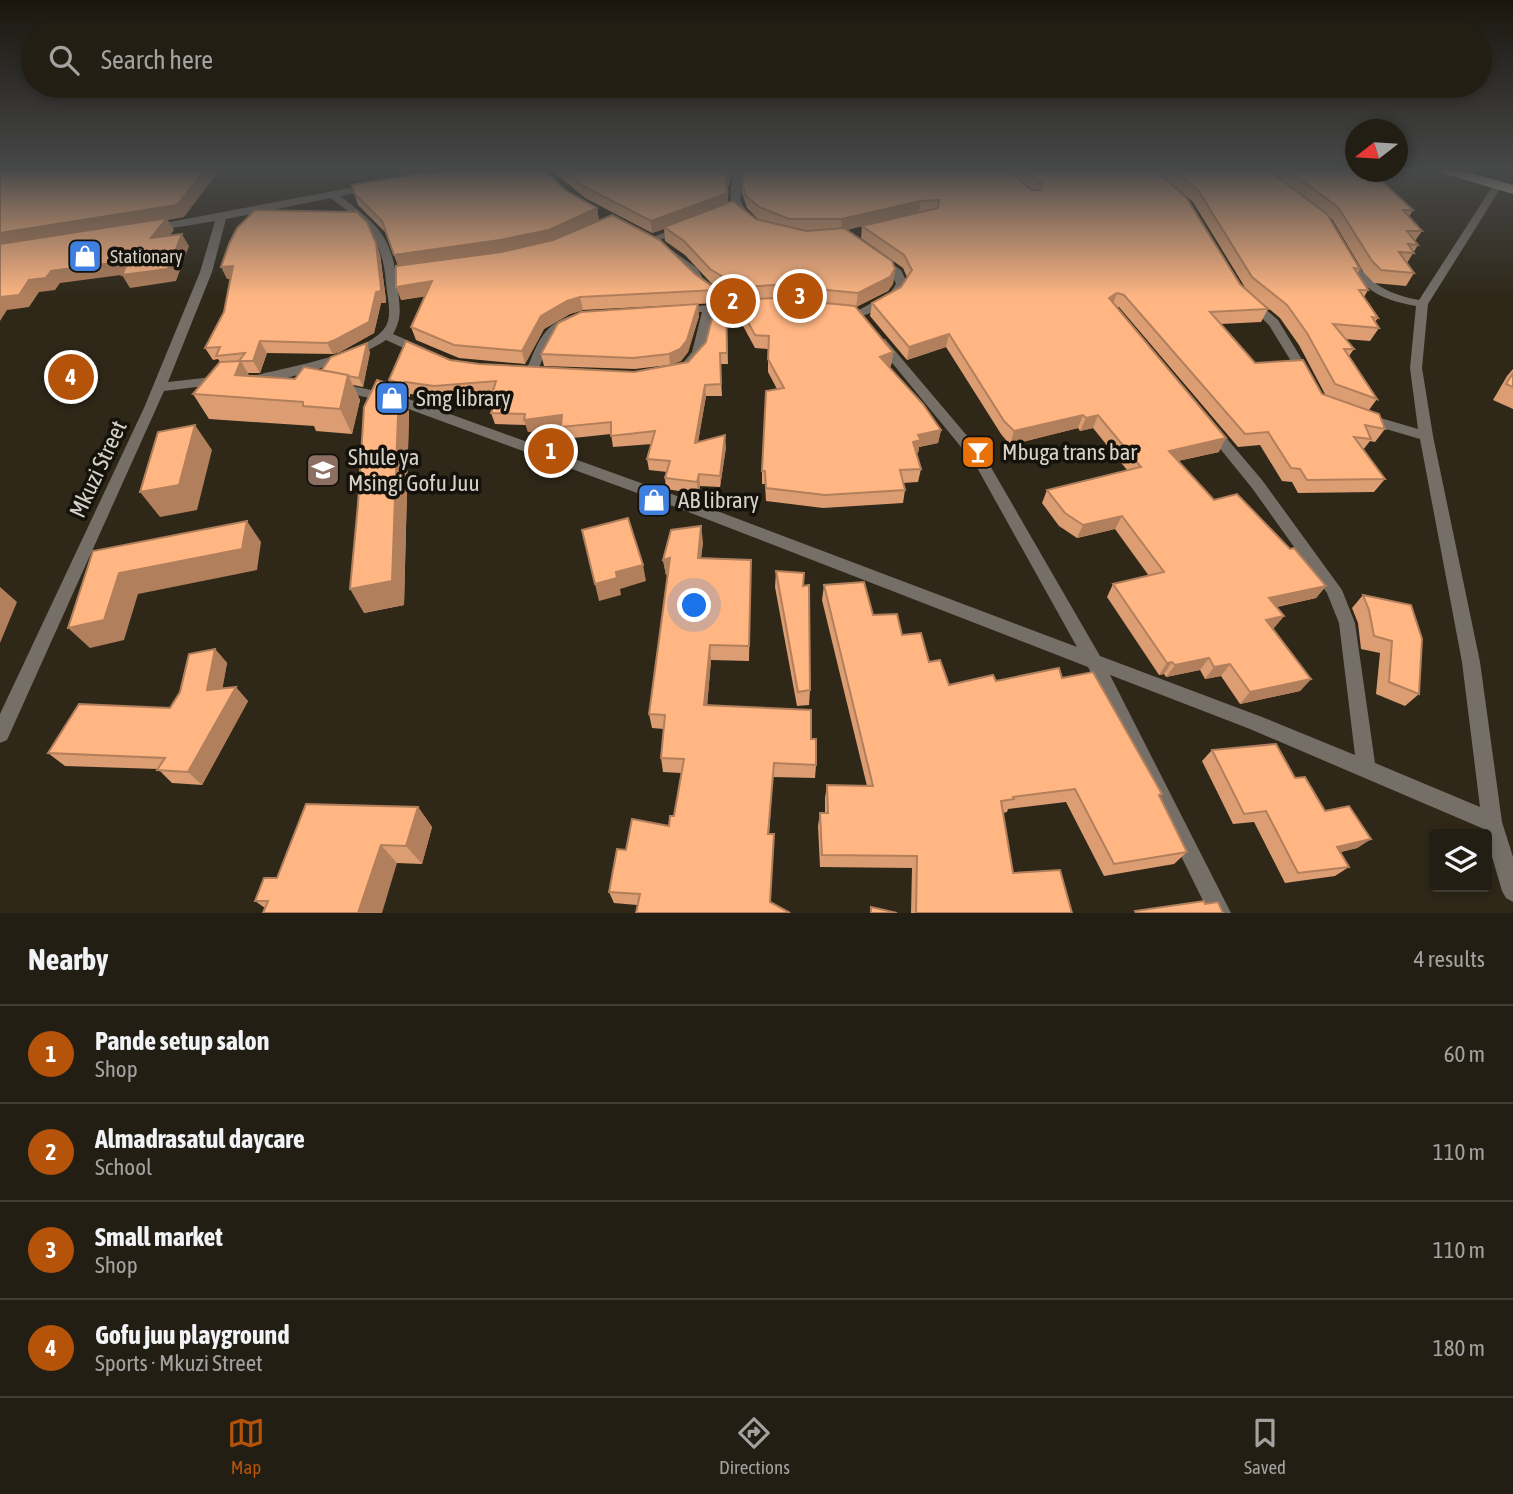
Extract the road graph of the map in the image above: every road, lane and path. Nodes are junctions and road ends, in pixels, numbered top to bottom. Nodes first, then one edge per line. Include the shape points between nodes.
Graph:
1 (243, 213) edge
2 (355, 213) edge
3 (742, 213) edge
4 (1487, 213) edge
5 (221, 217) junction
6 (700, 222) edge
7 (756, 224) edge
8 (138, 230) edge
9 (639, 235) edge
10 (651, 240) junction
11 (867, 249) edge
12 (1348, 259) edge
13 (1240, 293) edge
14 (1422, 304) junction
15 (762, 306) edge
16 (737, 307) junction
17 (709, 308) junction
18 (662, 311) edge
19 (583, 317) edge
20 (386, 335) junction
21 (431, 355) edge
22 (532, 371) edge
23 (674, 371) edge
24 (246, 379) junction
25 (159, 387) junction
26 (1315, 391) edge
27 (1198, 413) edge
28 (1356, 416) edge
29 (1426, 436) junction
30 (1094, 661) junction
31 (0, 734) edge
32 (1366, 769) junction
33 (1492, 822) junction
34 (1513, 891) edge
35 (1220, 913) edge

1 - 5 street
2 - 20 street via 379,231 397,274 394,323
3 - 7 street
4 - 14 street
5 - 8 street
5 - 25 street, Mkuzi Street via 206,271
6 - 10 street
9 - 10 street
10 - 16 street
11 - 30 street via 897,272 902,284 863,322 980,461
12 - 14 street via 1368,287 1394,299
13 - 26 street via 1274,323
14 - 29 street via 1416,368
15 - 16 street
16 - 17 street
17 - 18 street
17 - 23 street via 698,353 684,368
19 - 22 street via 551,329
20 - 21 street
20 - 24 street via 343,358
24 - 25 street
24 - 30 street via 282,379 395,399
25 - 31 street, Mkuzi Street
27 - 32 street via 1257,484 1334,590 1347,623
28 - 29 street
29 - 33 street via 1471,662
30 - 32 street
30 - 35 street
32 - 33 street
33 - 34 street

